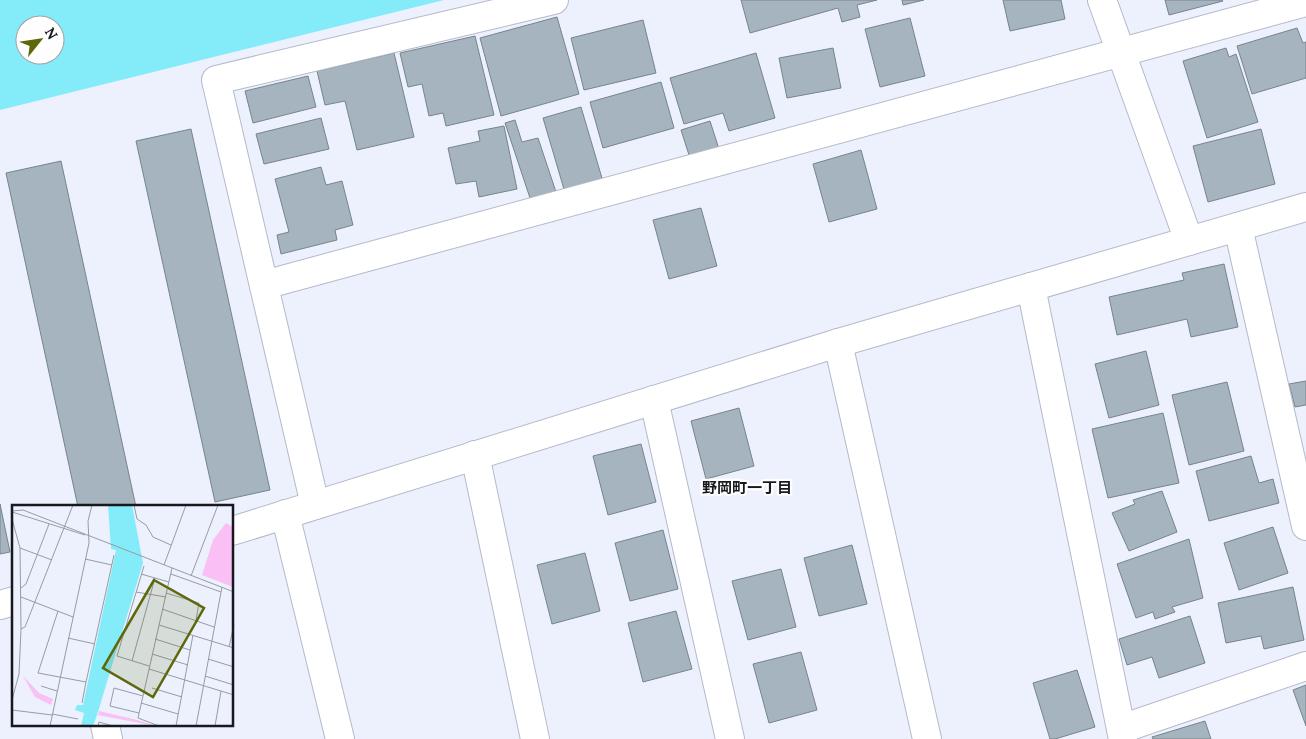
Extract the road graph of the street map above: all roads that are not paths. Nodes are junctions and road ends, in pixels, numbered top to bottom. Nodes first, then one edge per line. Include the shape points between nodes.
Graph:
1 (554, 0) edge
2 (1102, 0) edge
3 (1306, 2) edge
4 (1122, 52) junction
5 (1306, 207) edge
6 (1238, 227) junction
7 (1189, 241) junction
8 (264, 284) junction
9 (1031, 287) junction
10 (838, 343) junction
11 (654, 400) junction
12 (475, 455) junction
13 (315, 505) junction
14 (285, 514) junction
15 (1306, 526) edge
16 (234, 530) edge
17 (1306, 666) edge
18 (105, 726) edge
19 (1122, 734) edge
20 (108, 739) edge
21 (340, 739) edge
22 (535, 739) edge
23 (730, 739) edge
24 (927, 739) edge

1 - 8 street via 216,80
2 - 4 street
3 - 4 street
4 - 7 street
4 - 8 street
5 - 6 street
6 - 7 street
6 - 15 street
7 - 9 street
8 - 13 street
9 - 10 street
9 - 19 street
10 - 11 street
10 - 24 street
11 - 12 street
11 - 23 street
12 - 13 street
12 - 22 street
13 - 14 street
14 - 16 street
14 - 21 street
17 - 19 street
18 - 20 street

